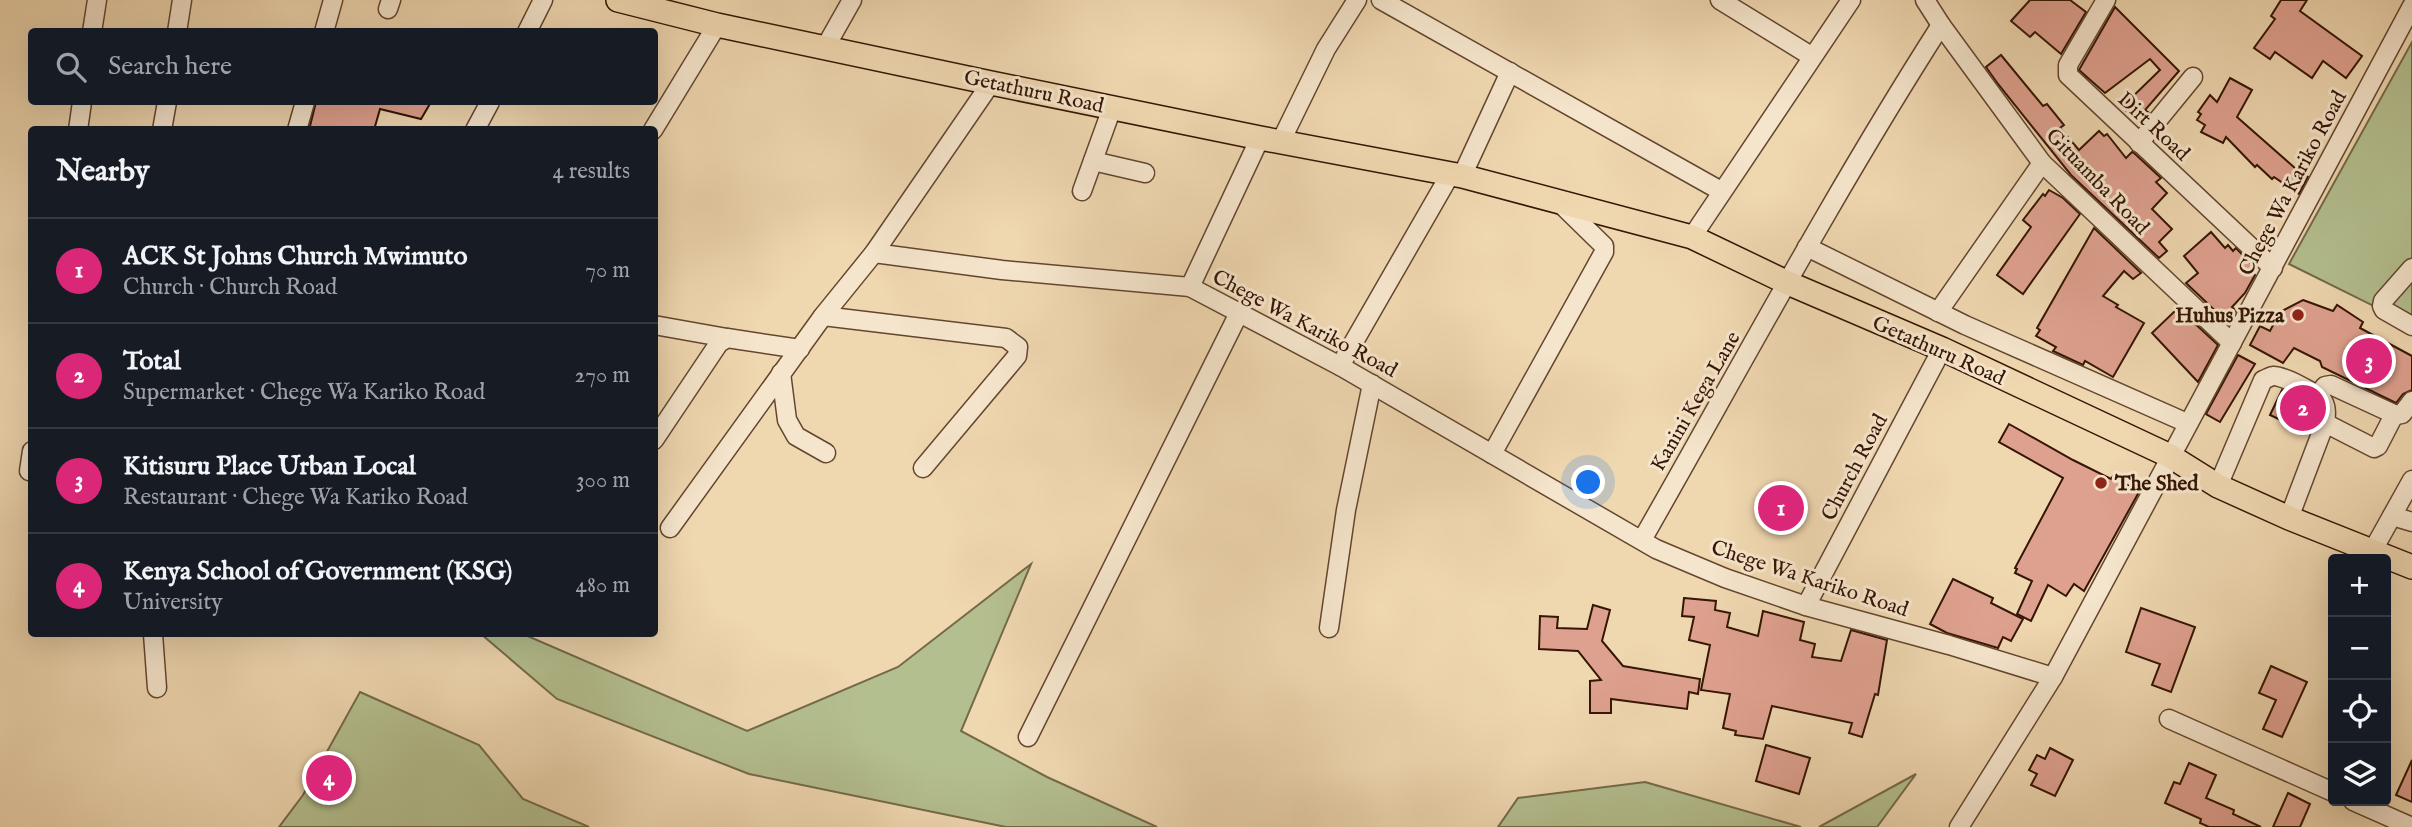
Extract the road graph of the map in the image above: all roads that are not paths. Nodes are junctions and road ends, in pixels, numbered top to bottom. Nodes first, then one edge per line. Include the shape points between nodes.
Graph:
1 (97, 0) edge
2 (182, 0) edge
3 (333, 0) edge
4 (543, 0) edge
5 (618, 0) edge
6 (852, 0) edge
7 (1357, 0) edge
8 (1381, 0) edge
9 (1720, 0) edge
10 (1851, 0) edge
11 (1925, 0) edge
12 (2106, 0) edge
13 (2412, 6) edge
14 (717, 25) junction
15 (1941, 25) junction
16 (93, 28) edge
17 (178, 28) edge
18 (325, 28) edge
19 (529, 28) edge
20 (826, 46) junction
21 (1811, 56) junction
22 (1510, 72) junction
23 (2193, 77) dead end
24 (990, 83) junction
25 (82, 105) edge
26 (167, 105) edge
27 (304, 105) edge
28 (488, 105) edge
29 (1112, 108) junction
30 (79, 126) edge
31 (164, 126) edge
32 (298, 126) edge
33 (477, 126) edge
34 (655, 126) edge
35 (1270, 140) junction
36 (2139, 143) junction
37 (1093, 161) junction
38 (2042, 163) junction
39 (1145, 173) dead end
40 (1457, 175) junction
41 (1082, 191) dead end
42 (1721, 191) junction
43 (1559, 202) junction
44 (1692, 237) junction
45 (1807, 247) junction
46 (874, 253) junction
47 (2273, 268) junction
48 (2412, 268) edge
49 (1788, 283) junction
50 (1190, 287) junction
51 (1938, 312) junction
52 (1239, 313) junction
53 (823, 316) junction
54 (658, 326) edge
55 (2412, 326) edge
56 (727, 338) junction
57 (2232, 344) junction
58 (800, 349) junction
59 (1942, 349) junction
60 (1340, 366) junction
61 (781, 373) junction
62 (1372, 384) junction
63 (2318, 395) junction
64 (2412, 401) edge
65 (2394, 415) junction
66 (2187, 423) junction
67 (2325, 423) junction
68 (658, 434) edge
69 (826, 453) dead end
70 (1492, 454) junction
71 (2170, 456) junction
72 (923, 468) dead end
73 (2412, 480) edge
74 (2218, 486) junction
75 (2392, 516) junction
76 (2289, 518) junction
77 (2412, 522) edge
78 (670, 528) dead end
79 (1642, 540) junction
80 (2373, 550) junction
81 (2412, 567) edge
82 (1806, 606) junction
83 (1329, 628) dead end
84 (153, 637) edge
85 (2053, 677) junction
86 (157, 688) dead end
87 (2169, 719) dead end
88 (1028, 737) dead end
89 (2328, 790) edge
90 (2359, 806) edge
91 (2377, 820) edge
92 (1959, 827) edge
93 (2412, 827) edge

1 - 16 street
2 - 17 street
3 - 18 street
4 - 19 street
5 - 14 main road, Getathuru Road
6 - 20 street
7 - 35 street
8 - 22 street
9 - 21 street
10 - 21 street
11 - 15 street, Gituamba Road
12 - 36 street, Dirt Road via 2068,65 2068,75
13 - 47 street, Chege Wa Kariko Road
14 - 20 main road, Getathuru Road
14 - 34 street
15 - 38 street, Gituamba Road
15 - 45 street, Kanini Kega Lane
20 - 24 main road, Getathuru Road
21 - 42 street
22 - 40 street
22 - 42 street
23 - 36 street
24 - 29 main road, Getathuru Road
24 - 46 street
25 - 30 street
26 - 31 street
27 - 32 street
28 - 33 street
29 - 35 main road, Getathuru Road
29 - 37 street
35 - 40 main road, Getathuru Road
35 - 50 street
36 - 47 street, Dirt Road
37 - 39 street
37 - 41 street
38 - 51 street
38 - 57 street, Gituamba Road
40 - 43 main road, Getathuru Road
40 - 60 street
42 - 44 street
43 - 44 main road, Getathuru Road
43 - 70 street via 1604,246 1604,252
44 - 49 main road, Getathuru Road
45 - 49 street, Kanini Kega Lane
45 - 51 street
46 - 50 street, Chege Wa Kariko Road
46 - 53 street
47 - 57 street, Chege Wa Kariko Road
48 - 55 street via 2382,306
49 - 59 main road, Getathuru Road
49 - 79 street, Kanini Kega Lane
50 - 52 street, Chege Wa Kariko Road
51 - 66 street
52 - 60 street, Chege Wa Kariko Road
52 - 88 street
53 - 58 street
53 - 72 street via 1006,338 1018,347 1017,356
54 - 56 street
56 - 58 street
56 - 68 street via 719,343
57 - 66 street, Chege Wa Kariko Road
58 - 61 street
59 - 71 main road, Getathuru Road
59 - 82 street, Church Road
60 - 62 street, Chege Wa Kariko Road
61 - 69 street via 787,420 796,436
61 - 78 street
62 - 70 street, Chege Wa Kariko Road
62 - 83 street via 1346,510
63 - 65 street via 2331,385
63 - 67 street via 2325,405
63 - 74 street via 2280,377 2263,380
64 - 65 street via 2402,414
65 - 67 street via 2374,448
66 - 71 street, Chege Wa Kariko Road
67 - 76 street
70 - 79 street, Chege Wa Kariko Road
71 - 74 main road, Getathuru Road
71 - 85 street, Chege Wa Kariko Road
73 - 75 street
74 - 76 main road, Getathuru Road
75 - 77 street
75 - 80 street
76 - 80 main road, Getathuru Road
79 - 82 street, Chege Wa Kariko Road via 1725,578
80 - 81 main road, Getathuru Road
82 - 85 street, Chege Wa Kariko Road
84 - 86 street
85 - 92 street, Chege Wa Kariko Road
87 - 89 street
90 - 91 street
91 - 93 street

